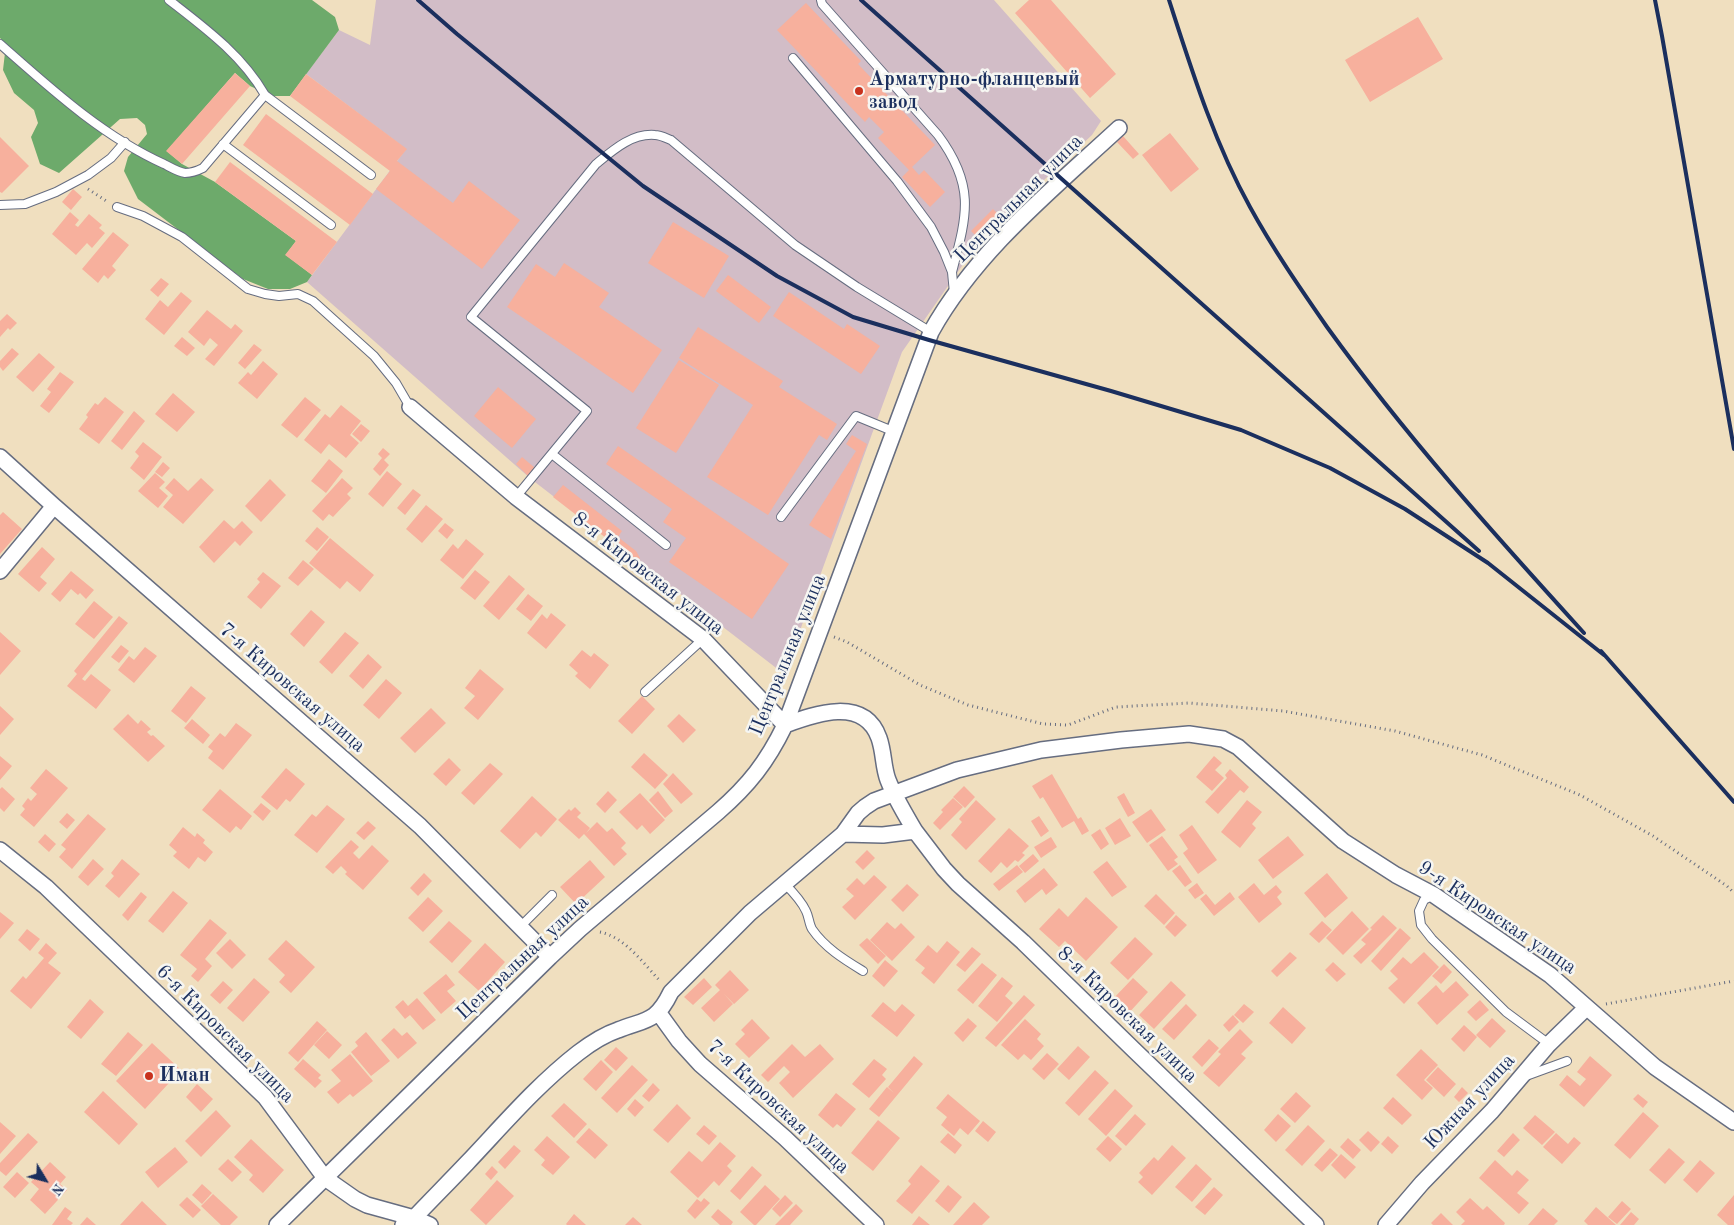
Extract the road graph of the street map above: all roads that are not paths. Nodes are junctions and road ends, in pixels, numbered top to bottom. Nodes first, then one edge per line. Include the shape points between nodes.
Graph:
1 (170, 0) edge
2 (821, 0) edge
3 (0, 44) edge
4 (793, 58) dead end
5 (265, 95) junction
6 (1119, 128) dead end
7 (125, 142) junction
8 (223, 144) junction
9 (371, 175) dead end
10 (0, 205) edge
11 (117, 207) road end
12 (331, 225) dead end
13 (952, 272) junction
14 (954, 295) junction
15 (932, 332) junction
16 (410, 407) joint
17 (895, 432) junction
18 (552, 454) junction
19 (0, 457) edge
20 (516, 497) junction
21 (54, 506) junction
22 (781, 517) dead end
23 (666, 545) dead end
24 (0, 571) edge
25 (703, 639) junction
26 (646, 692) dead end
27 (785, 725) junction
28 (894, 794) junction
29 (915, 831) junction
30 (843, 834) junction
31 (0, 850) edge
32 (784, 883) junction
33 (552, 895) dead end
34 (1434, 895) junction
35 (520, 928) junction
36 (550, 957) junction
37 (864, 971) dead end
38 (1586, 1008) junction
39 (658, 1012) junction
40 (1549, 1044) junction
41 (1567, 1062) dead end
42 (1520, 1078) junction
43 (1734, 1122) edge
44 (325, 1178) junction
45 (408, 1221) edge
46 (277, 1225) edge
47 (430, 1225) edge
48 (876, 1225) edge
49 (1316, 1225) edge
50 (1386, 1225) edge

1 - 5 lane via 213,34 254,77
2 - 13 lane via 938,135 958,168 966,209
3 - 7 lane via 98,125
4 - 13 lane via 897,181 931,227
5 - 8 lane
5 - 9 lane
6 - 14 street, Центральная улица via 1022,219
7 - 8 lane via 146,156 184,173 203,168
7 - 10 lane via 111,158 78,181 25,204
8 - 12 lane
11 - 16 lane via 182,237 248,289 279,296 298,294 313,301 374,356
13 - 14 lane
14 - 15 street, Центральная улица
15 - 17 street, Центральная улица
15 - 18 lane via 795,245 670,140 656,135 632,138 596,164 471,316 586,411
16 - 20 street, 8-я Кировская улица
17 - 22 lane via 856,416
17 - 27 street, Центральная улица
18 - 20 lane
18 - 23 lane
19 - 21 street, 7-я Кировская улица
20 - 25 street, 8-я Кировская улица
21 - 24 street
21 - 35 street, 7-я Кировская улица via 420,826
25 - 26 lane
25 - 27 street, 8-я Кировская улица
27 - 28 street, 8-я Кировская улица via 830,712 860,716 872,725 879,738 887,778
27 - 36 street, Центральная улица via 756,774 738,794
28 - 29 street, 8-я Кировская улица
28 - 30 street via 865,806
28 - 34 street, 9-я Кировская улица via 957,770 1050,749 1189,734 1223,739 1238,747 1344,842
29 - 30 street via 883,835
29 - 49 street, 8-я Кировская улица via 958,884 1023,942
30 - 32 street
31 - 44 street, 6-я Кировская улица via 46,887 265,1097
32 - 37 lane via 800,900 811,928 823,943
32 - 39 street via 671,992
33 - 35 lane
34 - 38 street, 9-я Кировская улица via 1550,975
34 - 40 lane via 1424,900 1419,911 1421,925 1506,1012
35 - 36 street, 7-я Кировская улица
36 - 44 street, Центральная улица
38 - 40 street, Южная улица
38 - 43 street, 9-я Кировская улица via 1655,1066
39 - 45 street via 648,1020 599,1038 578,1053 530,1095
39 - 48 street, 7-я Кировская улица via 700,1064 785,1138
40 - 42 street, Южная улица
41 - 42 lane
42 - 50 street, Южная улица
44 - 45 street, 6-я Кировская улица via 355,1199
44 - 46 street, Центральная улица
45 - 47 street, 6-я Кировская улица

